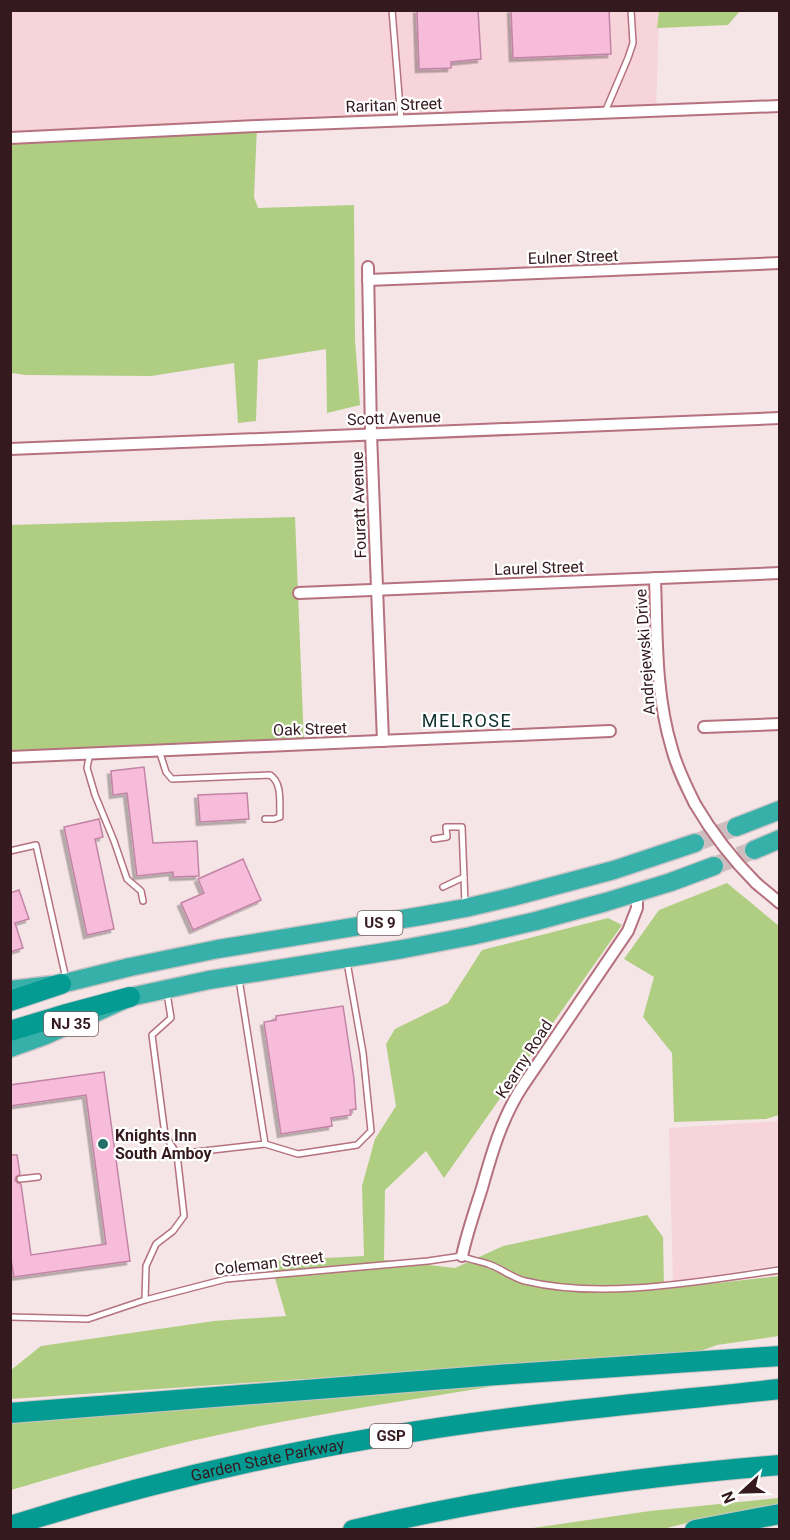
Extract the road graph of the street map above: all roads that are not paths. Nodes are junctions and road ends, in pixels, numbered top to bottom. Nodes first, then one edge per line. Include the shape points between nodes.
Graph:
1 (392, 10) edge
2 (630, 10) edge
3 (780, 106) edge
4 (605, 112) junction
5 (401, 120) junction
6 (10, 138) edge
7 (780, 263) edge
8 (368, 267) dead end
9 (368, 280) junction
10 (780, 418) edge
11 (371, 434) junction
12 (10, 449) edge
13 (780, 573) edge
14 (655, 578) junction
15 (377, 589) junction
16 (299, 593) dead end
17 (780, 724) edge
18 (704, 728) dead end
19 (610, 731) dead end
20 (383, 741) junction
21 (159, 750) junction
22 (90, 753) junction
23 (10, 757) edge
24 (780, 810) edge
25 (265, 819) dead end
26 (736, 827) tunnel mouth
27 (434, 839) dead end
28 (780, 839) edge
29 (695, 843) tunnel mouth
30 (754, 850) tunnel mouth
31 (10, 851) edge
32 (714, 866) tunnel mouth
33 (464, 877) junction
34 (443, 886) dead end
35 (637, 893) junction
36 (143, 901) dead end
37 (780, 903) edge
38 (465, 908) junction
39 (346, 958) junction
40 (238, 975) junction
41 (64, 984) junction
42 (166, 988) junction
43 (10, 990) edge
44 (130, 997) junction
45 (10, 1001) edge
46 (10, 1031) edge
47 (10, 1048) edge
48 (265, 1144) junction
49 (177, 1154) junction
50 (38, 1177) dead end
51 (20, 1179) dead end
52 (462, 1256) junction
53 (780, 1270) edge
54 (145, 1300) junction
55 (10, 1317) edge
56 (780, 1356) edge
57 (780, 1389) edge
58 (10, 1413) edge
59 (780, 1465) edge
60 (780, 1514) edge
61 (10, 1526) edge
62 (353, 1530) edge
63 (695, 1530) edge

1 - 5 lane
2 - 4 lane via 633,43
3 - 4 street, Raritan Street
4 - 5 street, Raritan Street
5 - 6 street, Raritan Street
7 - 9 street, Eulner Street
8 - 9 street, Fouratt Avenue
9 - 11 street, Fouratt Avenue
10 - 11 street, Scott Avenue
11 - 12 street, Scott Avenue
11 - 15 street, Fouratt Avenue
13 - 14 street, Laurel Street
14 - 15 street, Laurel Street
14 - 37 street, Andrejewski Drive, bridge via 664,718 676,762 695,804 724,848
15 - 16 street, Laurel Street
15 - 20 street, Fouratt Avenue
17 - 18 street
19 - 20 street, Oak Street
20 - 21 street, Oak Street
21 - 22 street, Oak Street
21 - 25 lane via 172,779 270,775 275,778 280,817
22 - 23 street, Oak Street
22 - 36 lane via 87,768 95,795 127,879 141,891
24 - 26 highway
27 - 33 lane via 447,837 446,827 462,827
28 - 30 highway
29 - 38 highway, US 9 via 614,870
31 - 41 lane via 36,845
32 - 35 highway, US 9
33 - 34 lane
33 - 38 lane
35 - 39 highway, US 9 via 471,936
35 - 52 street, Kearny Road via 637,908 628,931 508,1110
38 - 41 highway, US 9 via 206,951
39 - 40 highway, US 9
39 - 48 lane via 363,1053 371,1131 357,1145 298,1154
40 - 42 highway, US 9
40 - 48 lane
41 - 43 highway
41 - 45 highway, US 9
42 - 44 highway, US 9
42 - 49 lane via 171,1018 152,1035 165,1135
44 - 46 highway, US 9
44 - 47 highway, NJ 35
48 - 49 lane
49 - 54 lane via 184,1216 156,1244 146,1266
50 - 51 lane
52 - 53 lane via 523,1281 584,1289 647,1287
52 - 54 lane, Coleman Street via 226,1279
54 - 55 lane, Coleman Street via 88,1318
56 - 58 highway
57 - 61 highway, Garden State Parkway / GSP via 466,1424 323,1447 169,1481
59 - 62 highway via 594,1485
60 - 63 highway

